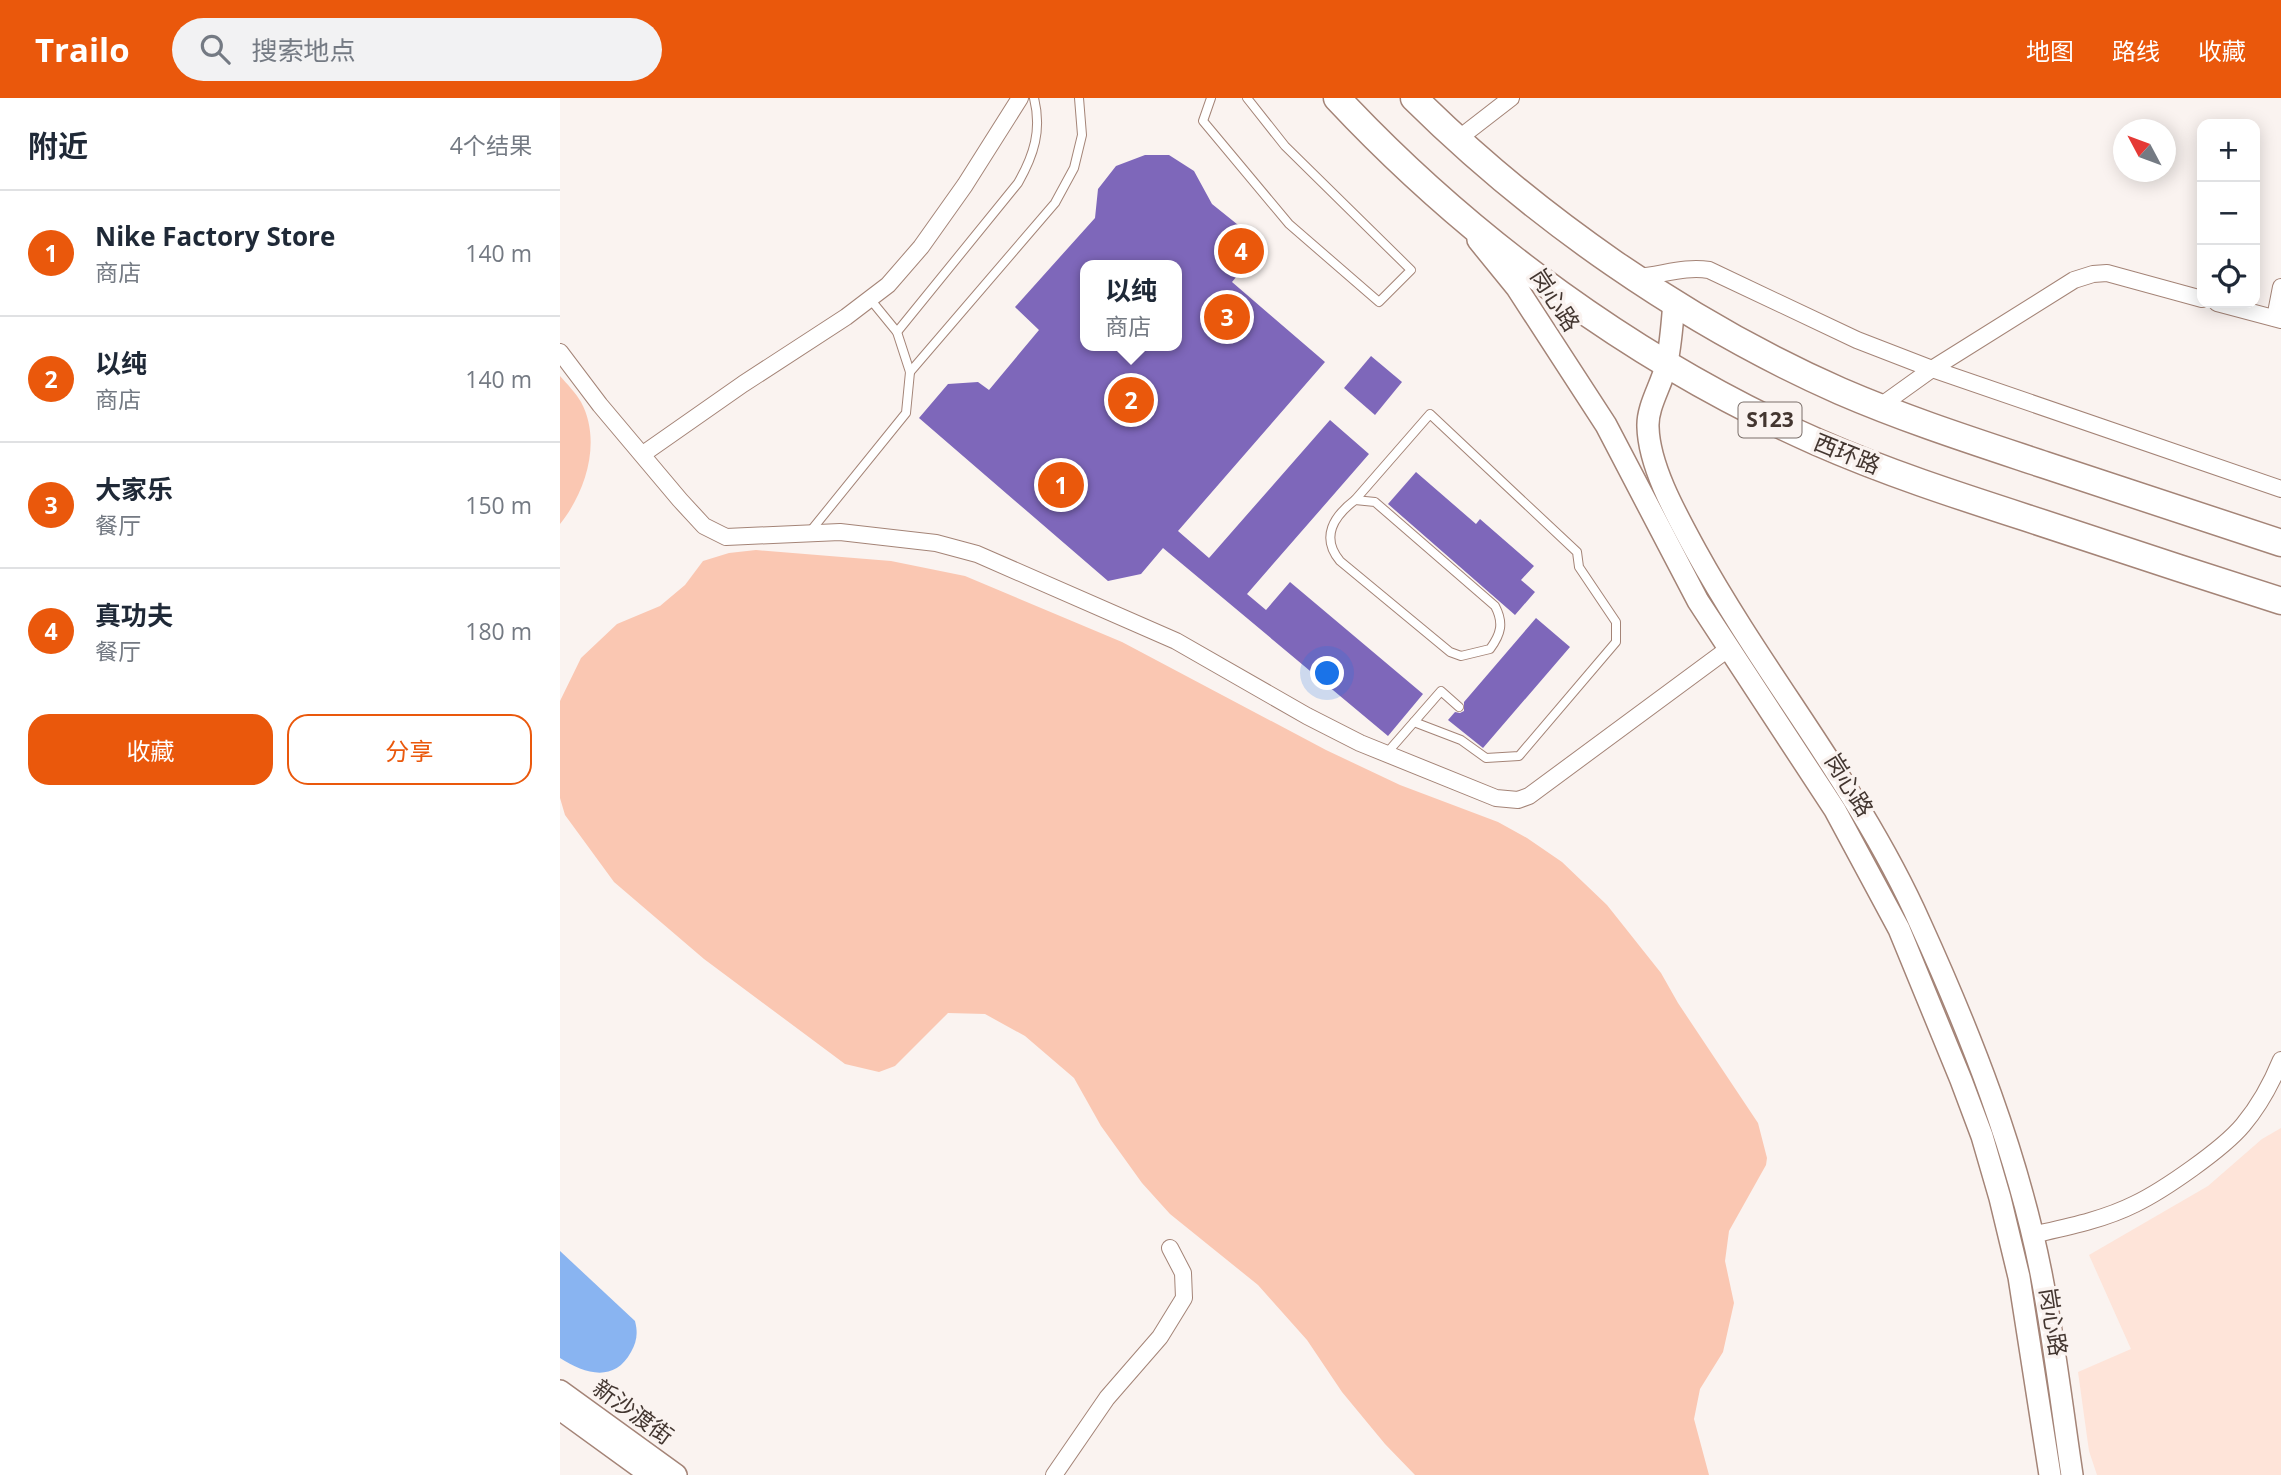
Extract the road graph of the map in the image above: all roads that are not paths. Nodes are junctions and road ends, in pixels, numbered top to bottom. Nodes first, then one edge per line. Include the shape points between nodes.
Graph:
1 (1020, 98) edge
2 (1034, 98) edge
3 (1079, 98) edge
4 (1211, 98) edge
5 (1247, 98) edge
6 (1337, 98) edge
7 (1414, 98) edge
8 (1511, 98) edge
9 (1458, 139) junction
10 (1439, 197) junction
11 (1634, 277) junction
12 (2281, 287) edge
13 (2197, 298) edge
14 (870, 299) junction
15 (1674, 303) junction
16 (2236, 308) edge
17 (2278, 319) edge
18 (897, 332) junction
19 (560, 352) edge
20 (1667, 364) junction
21 (1932, 369) junction
22 (910, 372) junction
23 (1879, 407) junction
24 (643, 454) junction
25 (2281, 489) edge
26 (1355, 500) junction
27 (809, 534) junction
28 (2281, 543) edge
29 (2281, 601) edge
30 (1728, 649) junction
31 (1459, 707) dead end
32 (1414, 722) junction
33 (1387, 754) junction
34 (2281, 1060) edge
35 (2032, 1235) junction
36 (1170, 1248) dead end
37 (560, 1391) edge
38 (560, 1409) edge
39 (651, 1475) edge
40 (676, 1475) edge
41 (1054, 1475) edge
42 (2050, 1475) edge
43 (2072, 1475) edge

1 - 14 street via 921,247
2 - 18 lane via 1037,139 1018,183
3 - 22 lane via 1082,135 1074,168 1055,203
4 - 5 lane via 1203,121 1289,224 1378,302 1411,270 1284,146
6 - 10 main road, 西环路 / S123
7 - 9 main road, S123
8 - 9 street
9 - 11 main road, S123
10 - 20 main road, 西环路 / S123 via 1553,288
10 - 30 street, 岗心路 via 1517,288 1606,425
11 - 15 main road, S123
11 - 21 street via 1693,267 1709,270 1857,340
12 - 17 street
13 - 21 street via 2107,273 2093,274 2074,280
14 - 18 lane
14 - 24 street
15 - 20 street, 岗心路
15 - 23 main road, S123 via 1766,356
16 - 17 street
18 - 22 lane
19 - 24 street
20 - 29 main road, 西环路 / S123 via 1769,420 1857,459
20 - 35 street, 岗心路 via 1648,418 1657,469 1717,590 1854,798 1919,920 2003,1129
21 - 23 street
21 - 25 street
22 - 27 lane via 906,413
23 - 28 main road, S123
24 - 27 street via 704,526 726,537
26 - 26 lane via 1332,526 1330,541 1339,561 1450,652 1461,656 1490,649 1501,625 1495,606 1375,502
26 - 32 lane via 1430,414 1577,552 1579,567 1616,622 1616,642 1519,756 1486,758 1461,740
27 - 33 street via 840,532 977,554 1176,641 1307,716
30 - 33 street via 1530,796 1518,800 1496,797
30 - 42 street, 岗心路 via 1835,810 1899,929 1943,1032 2000,1198 2016,1265
31 - 32 lane via 1441,691
32 - 33 lane
34 - 35 street via 2243,1126 2168,1185 2107,1216
35 - 43 street, 岗心路
36 - 41 street via 1183,1273 1184,1298 1160,1337 1107,1398
37 - 40 street, 新沙渡街
38 - 39 street, 新沙渡街

